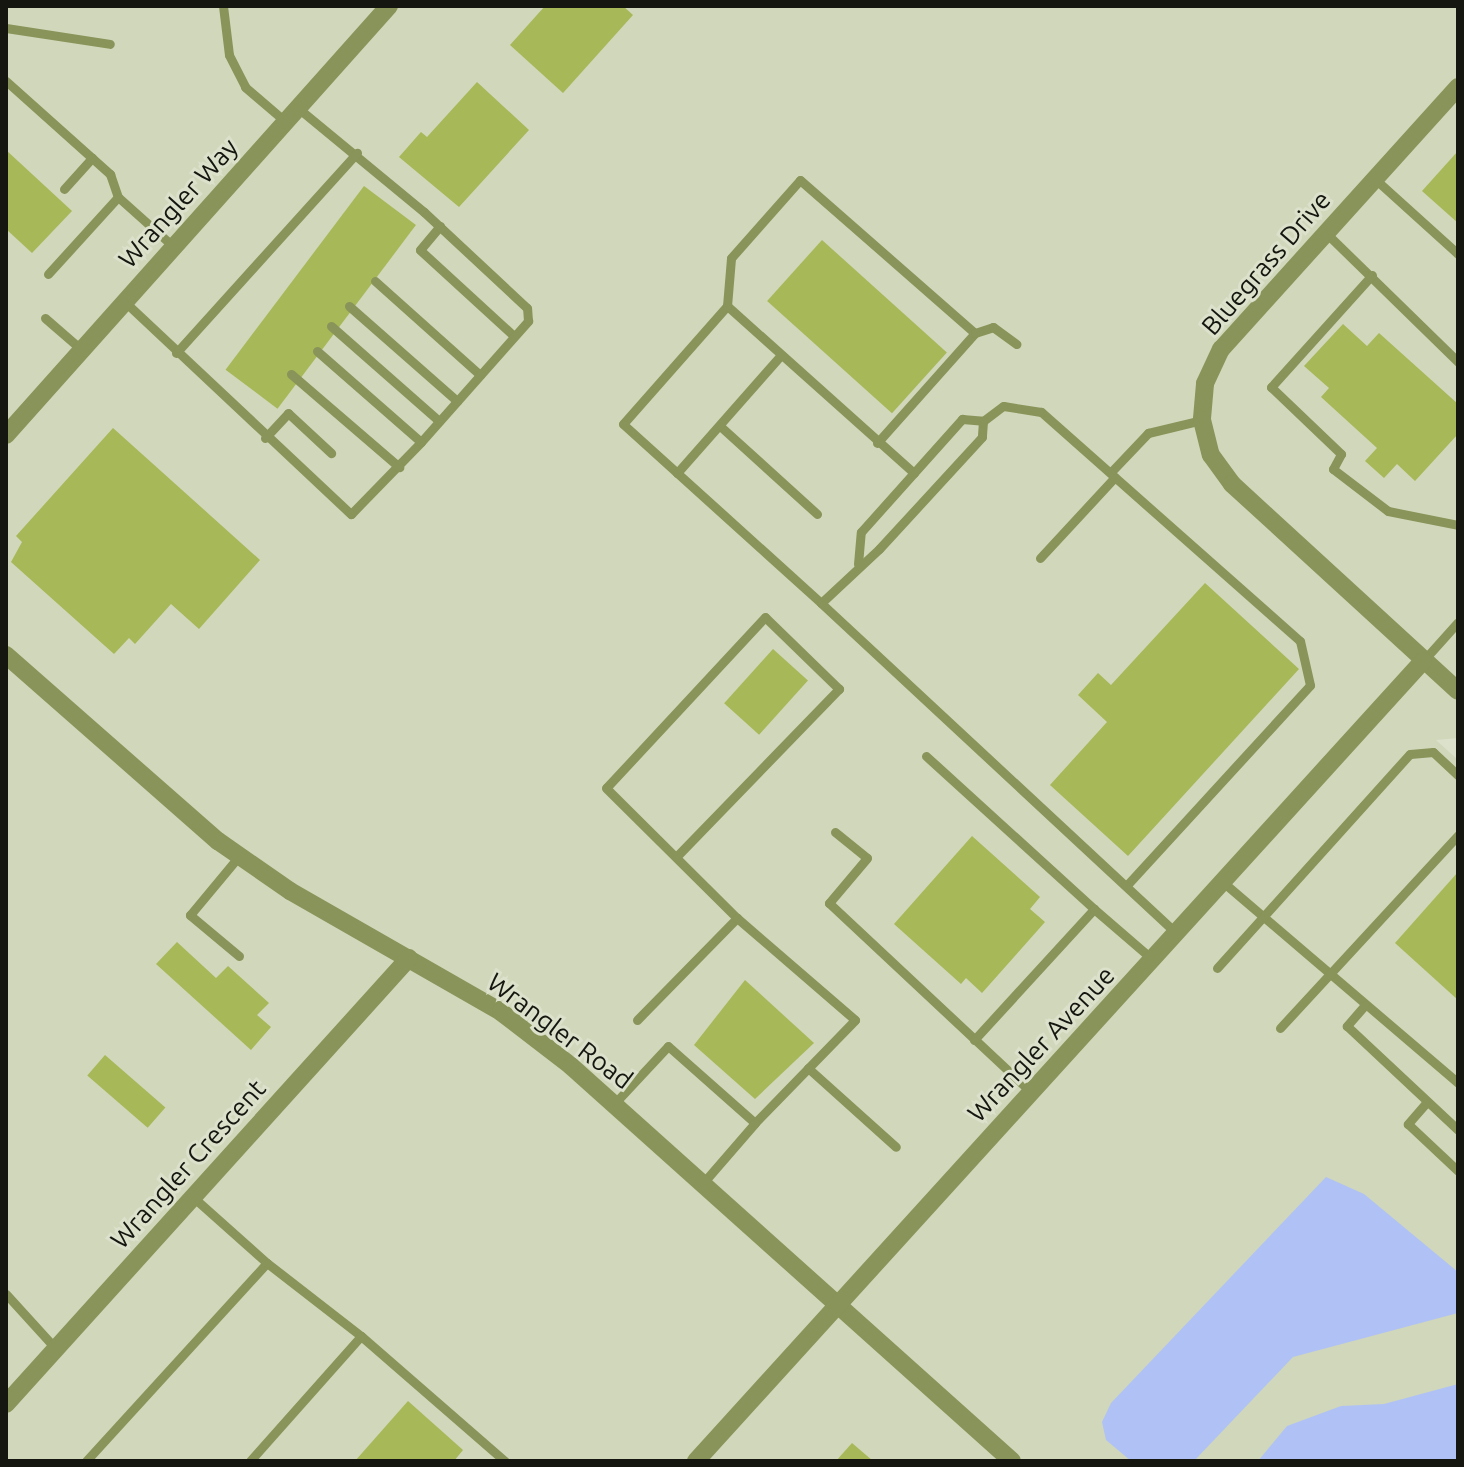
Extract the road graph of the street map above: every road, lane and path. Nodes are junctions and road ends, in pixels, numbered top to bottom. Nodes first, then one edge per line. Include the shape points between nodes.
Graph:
1 (223, 6) edge
2 (389, 6) edge
3 (6, 28) edge
4 (110, 44) dead end
5 (6, 81) edge
6 (1458, 87) edge
7 (292, 115) junction
8 (357, 153) junction
9 (92, 158) junction
10 (1375, 179) junction
11 (64, 189) dead end
12 (118, 197) junction
13 (440, 226) junction
14 (1326, 233) junction
15 (174, 247) junction
16 (1458, 254) edge
17 (48, 274) dead end
18 (1372, 275) junction
19 (375, 281) dead end
20 (125, 302) junction
21 (349, 306) dead end
22 (727, 306) junction
23 (45, 318) dead end
24 (331, 326) dead end
25 (975, 333) junction
26 (514, 336) junction
27 (1016, 344) dead end
28 (82, 350) junction
29 (317, 351) dead end
30 (176, 353) junction
31 (781, 355) junction
32 (1458, 362) edge
33 (291, 374) dead end
34 (480, 375) junction
35 (457, 401) junction
36 (1202, 420) junction
37 (439, 421) junction
38 (983, 421) junction
39 (720, 426) junction
40 (6, 435) edge
41 (265, 438) junction
42 (421, 442) junction
43 (877, 443) junction
44 (331, 453) dead end
45 (399, 467) junction
46 (677, 473) junction
47 (914, 473) junction
48 (1113, 474) junction
49 (817, 514) dead end
50 (1458, 525) edge
51 (1040, 558) dead end
52 (858, 564) junction
53 (821, 603) junction
54 (1458, 622) edge
55 (6, 655) edge
56 (1423, 661) junction
57 (1458, 691) edge
58 (926, 756) dead end
59 (1458, 775) edge
60 (835, 832) dead end
61 (1458, 835) edge
62 (239, 856) junction
63 (677, 856) junction
64 (1224, 883) junction
65 (1127, 885) junction
66 (1094, 909) junction
67 (1263, 916) junction
68 (737, 918) junction
69 (1177, 934) junction
70 (239, 956) dead end
71 (409, 958) junction
72 (1153, 960) junction
73 (1217, 968) dead end
74 (1329, 975) junction
75 (1365, 1005) junction
76 (637, 1020) dead end
77 (1280, 1028) dead end
78 (974, 1040) junction
79 (808, 1068) junction
80 (1458, 1083) edge
81 (1032, 1093) junction
82 (1426, 1103) junction
83 (614, 1104) junction
84 (755, 1123) junction
85 (1458, 1130) edge
86 (896, 1147) dead end
87 (1458, 1171) edge
88 (703, 1183) junction
89 (193, 1197) junction
90 (267, 1263) junction
91 (6, 1294) edge
92 (839, 1303) junction
93 (361, 1336) junction
94 (56, 1349) junction
95 (6, 1404) edge
96 (86, 1461) edge
97 (250, 1461) edge
98 (505, 1461) edge
99 (696, 1461) edge
100 (1012, 1461) edge

1 - 7 lane via 229,55 245,87
2 - 7 street, Wrangler Way
3 - 4 lane
5 - 9 lane
6 - 10 street, Bluegrass Drive
7 - 8 lane
7 - 15 street, Wrangler Way
8 - 13 lane
8 - 30 lane
9 - 11 lane
9 - 12 lane via 110,174
10 - 14 street, Bluegrass Drive
10 - 16 lane
12 - 15 lane
12 - 17 lane
13 - 26 lane via 527,308 528,321
13 - 26 lane via 420,250
14 - 18 lane
14 - 36 street, Bluegrass Drive via 1221,349 1205,384
15 - 20 street, Wrangler Way
18 - 32 lane
18 - 50 lane via 1271,387 1341,454 1333,469 1388,511
19 - 34 lane
20 - 28 street, Wrangler Way
20 - 30 lane
21 - 35 lane
22 - 25 lane via 731,258 800,180
22 - 31 lane
22 - 46 lane via 623,424
23 - 28 lane
24 - 37 lane
25 - 27 lane via 993,327
25 - 43 lane
26 - 34 lane
28 - 40 street, Wrangler Way
29 - 42 lane
30 - 41 lane
31 - 39 lane
31 - 43 lane
33 - 45 lane
34 - 35 lane
35 - 37 lane
36 - 48 lane via 1148,433
36 - 56 street, Bluegrass Drive via 1211,455 1232,484
37 - 42 lane
38 - 47 lane via 962,419
38 - 48 lane via 1003,406 1034,409
38 - 52 lane via 982,437 879,549
39 - 46 lane
39 - 49 lane
41 - 44 lane via 288,413
41 - 45 lane via 351,514
42 - 45 lane
43 - 47 lane
46 - 53 lane
47 - 52 lane via 861,532
48 - 51 lane
48 - 65 lane via 1300,641 1310,685
52 - 53 lane
53 - 65 lane
54 - 56 lane
55 - 62 street, Wrangler Road
56 - 57 street, Bluegrass Drive
56 - 64 street, Wrangler Avenue
58 - 66 lane
59 - 67 lane via 1433,752 1410,754
60 - 78 lane via 867,858 829,903
61 - 74 lane
62 - 70 lane via 190,915
62 - 71 street, Wrangler Road
63 - 63 lane via 839,689 765,617 606,788
63 - 68 lane
64 - 67 lane
64 - 69 street, Wrangler Avenue
65 - 69 lane
66 - 72 lane
66 - 78 lane
67 - 73 lane
67 - 74 lane
68 - 76 lane
68 - 79 lane via 855,1020
69 - 72 street, Wrangler Avenue
71 - 83 street, Wrangler Road via 501,1012
71 - 89 street, Wrangler Crescent
72 - 81 street, Wrangler Avenue
74 - 75 lane
74 - 77 lane
75 - 80 lane
75 - 82 lane via 1347,1026
78 - 81 lane
79 - 84 lane
79 - 86 lane
81 - 92 street, Wrangler Avenue
82 - 85 lane
82 - 87 lane via 1408,1124
83 - 84 lane via 668,1046
83 - 88 street, Wrangler Road
84 - 88 lane
88 - 92 street, Wrangler Road
89 - 90 lane
89 - 94 street, Wrangler Crescent
90 - 93 lane
90 - 96 lane
91 - 94 lane
92 - 99 street, Wrangler Avenue
92 - 100 street, Wrangler Road
93 - 97 lane
93 - 98 lane
94 - 95 street, Wrangler Crescent

